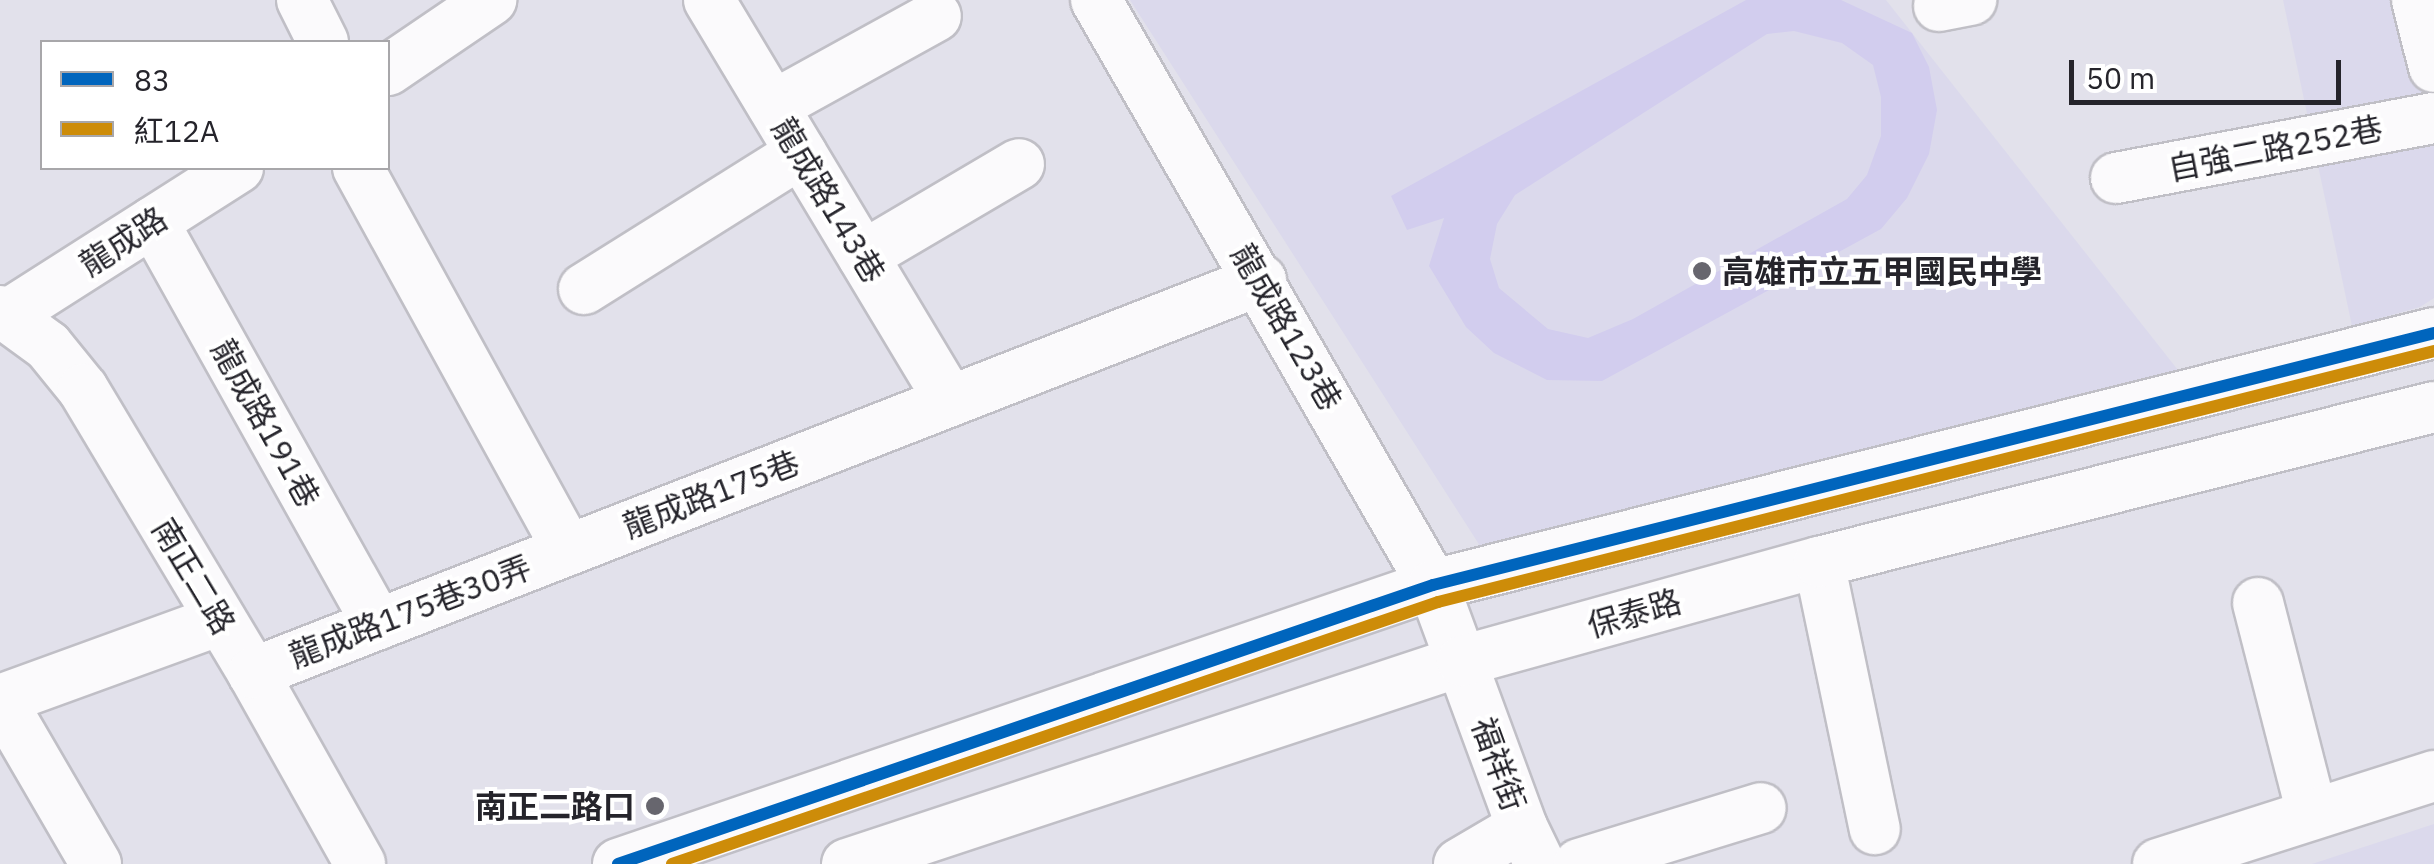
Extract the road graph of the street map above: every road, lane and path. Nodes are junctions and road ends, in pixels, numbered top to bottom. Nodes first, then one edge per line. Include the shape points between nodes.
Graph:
1 (302, 0) edge
2 (491, 0) edge
3 (709, 0) edge
4 (1096, 0) edge
5 (2417, 0) edge
6 (936, 16) dead end
7 (322, 40) edge
8 (2434, 67) edge
9 (390, 69) edge
10 (773, 106) junction
11 (2434, 118) edge
12 (801, 154) junction
13 (1019, 164) dead end
14 (235, 170) edge
15 (359, 170) edge
16 (2116, 178) dead end
17 (153, 222) junction
18 (863, 256) junction
19 (1260, 280) junction
20 (584, 289) dead end
21 (4, 313) edge
22 (2434, 333) edge
23 (950, 401) junction
24 (2434, 407) edge
25 (568, 550) junction
26 (1819, 562) junction
27 (1434, 586) junction
28 (2258, 603) dead end
29 (220, 620) junction
30 (378, 624) junction
31 (1462, 661) junction
32 (253, 673) junction
33 (0, 700) edge
34 (2434, 776) edge
35 (1761, 808) dead end
36 (2312, 813) junction
37 (1875, 829) dead end
38 (1531, 846) edge
39 (96, 864) edge
40 (360, 864) edge
41 (618, 864) edge
42 (848, 864) edge
43 (1459, 864) edge
44 (1579, 864) edge
45 (2158, 864) edge

1 - 7 street
2 - 9 street
3 - 10 street, 龍成路143巷
4 - 19 street, 龍成路123巷
5 - 8 street
6 - 10 street
10 - 12 street, 龍成路143巷
11 - 16 street, 自強二路252巷
12 - 18 street, 龍成路143巷
12 - 20 street
13 - 18 street
14 - 17 street, 龍成路
15 - 25 street
17 - 21 street, 龍成路
17 - 30 street, 龍成路191巷
18 - 23 street, 龍成路143巷
19 - 23 street, 龍成路175巷
19 - 27 street, 龍成路123巷
21 - 29 street, 南正二路 via 48,346 83,389
22 - 27 street
23 - 25 street, 龍成路175巷
24 - 26 street, 保泰路
25 - 30 street, 龍成路175巷30弄
26 - 31 street, 保泰路
26 - 37 street
27 - 31 street, 龍成路123巷
27 - 41 street
28 - 36 street
29 - 32 street, 南正二路
29 - 33 street
30 - 32 street, 龍成路175巷30弄
31 - 38 street, 福祥街
31 - 42 street, 保泰路
32 - 40 street, 南正二路
33 - 39 street
34 - 36 street
35 - 44 street
36 - 45 street
38 - 43 street

